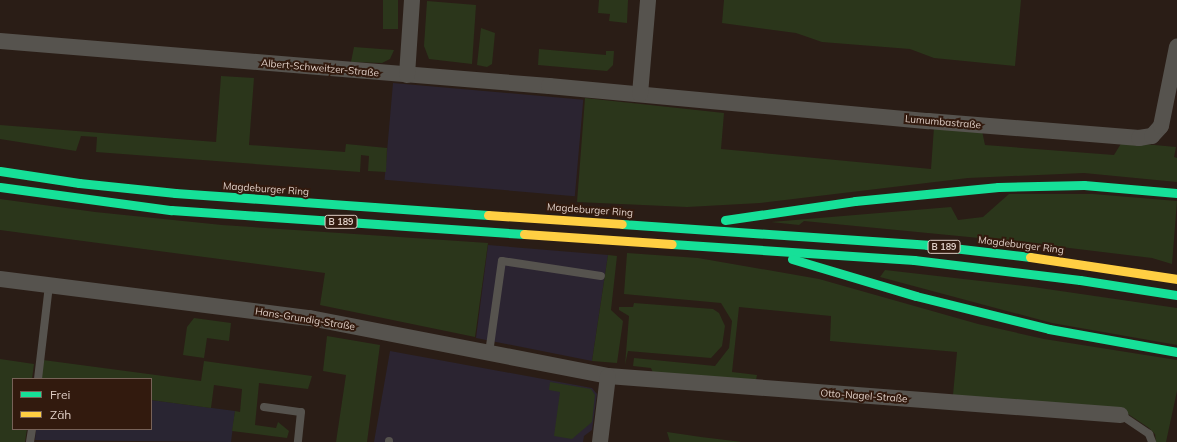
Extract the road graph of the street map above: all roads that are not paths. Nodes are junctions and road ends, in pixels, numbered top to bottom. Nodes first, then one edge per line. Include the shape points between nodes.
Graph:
1 (412, 0) edge
2 (648, 0) edge
3 (0, 41) edge
4 (1177, 46) edge
5 (407, 75) junction
6 (640, 94) junction
7 (0, 171) edge
8 (0, 187) edge
9 (1177, 193) edge
10 (709, 228) junction
11 (775, 250) junction
12 (601, 276) dead end
13 (0, 278) edge
14 (1177, 279) edge
15 (49, 285) junction
16 (1177, 295) edge
17 (1177, 352) edge
18 (489, 353) junction
19 (608, 376) junction
20 (38, 378) edge
21 (264, 407) dead end
22 (1121, 415) joint
23 (32, 430) edge
24 (30, 442) edge
25 (298, 442) edge
26 (600, 442) edge
27 (1152, 442) edge

1 - 5 street
2 - 6 street
3 - 5 street, Albert-Schweitzer-Straße
4 - 6 street, Lumumbastraße via 1161,126 1152,136 1146,138
5 - 6 street, Albert-Schweitzer-Straße
7 - 10 highway, Magdeburger Ring / B 189 via 79,183 175,193
8 - 11 highway, B 189 via 171,210
9 - 10 highway via 1084,185 998,187 855,201 719,220
10 - 14 highway, Magdeburger Ring / B 189 via 969,250
11 - 16 highway, B 189 via 959,265
11 - 17 highway via 791,259 923,298 1049,329
12 - 18 lane via 502,261
13 - 15 street, Hans-Grundig-Straße
15 - 18 street, Hans-Grundig-Straße via 310,318
15 - 20 lane
18 - 19 street, Hans-Grundig-Straße
19 - 22 street, Otto-Nagel-Straße
19 - 26 street
21 - 25 lane via 301,412
22 - 27 lane via 1149,434
23 - 24 lane

